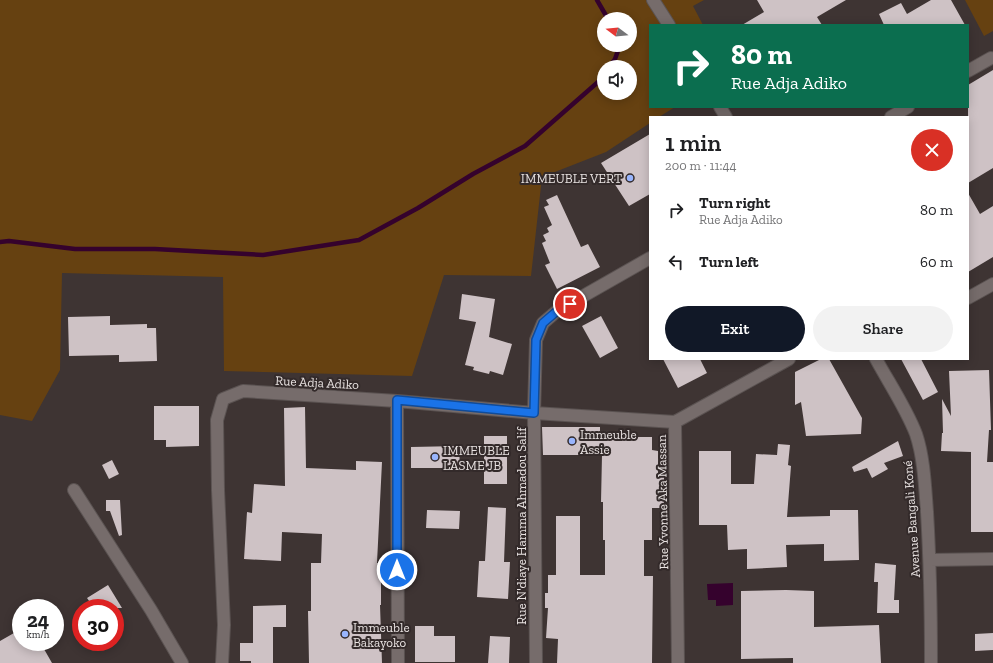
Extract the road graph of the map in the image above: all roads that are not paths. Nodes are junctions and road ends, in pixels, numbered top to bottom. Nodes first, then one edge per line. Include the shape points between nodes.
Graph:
1 (654, 0) edge
2 (668, 24) edge
3 (991, 58) dead end
4 (969, 71) edge
5 (906, 108) edge
6 (893, 116) edge
7 (649, 259) edge
8 (993, 284) edge
9 (969, 297) edge
10 (787, 360) edge
11 (877, 360) edge
12 (397, 400) junction
13 (534, 413) junction
14 (675, 422) junction
15 (74, 490) dead end
16 (993, 559) edge
17 (930, 560) junction
18 (182, 663) edge
19 (222, 663) edge
20 (398, 663) edge
21 (536, 663) edge
22 (678, 663) edge
23 (931, 663) edge

1 - 2 street
3 - 4 street
5 - 6 street
7 - 13 street, Rue N'diaye Hamma Ahmadou Salif via 557,311 543,323 536,340
8 - 9 street
10 - 14 street, Rue Yvonne Aka Massan
11 - 17 street, Avenue Bangali Koné via 916,434 925,480
12 - 13 street, Rue Adja Adiko
12 - 19 street, Rue Adja Adiko via 243,391 223,399 217,420 224,625
12 - 20 street
13 - 14 street, Rue Adja Adiko
13 - 21 street, Rue N'diaye Hamma Ahmadou Salif
14 - 22 street, Rue Yvonne Aka Massan
15 - 18 street
16 - 17 street
17 - 23 street, Avenue Bangali Koné

